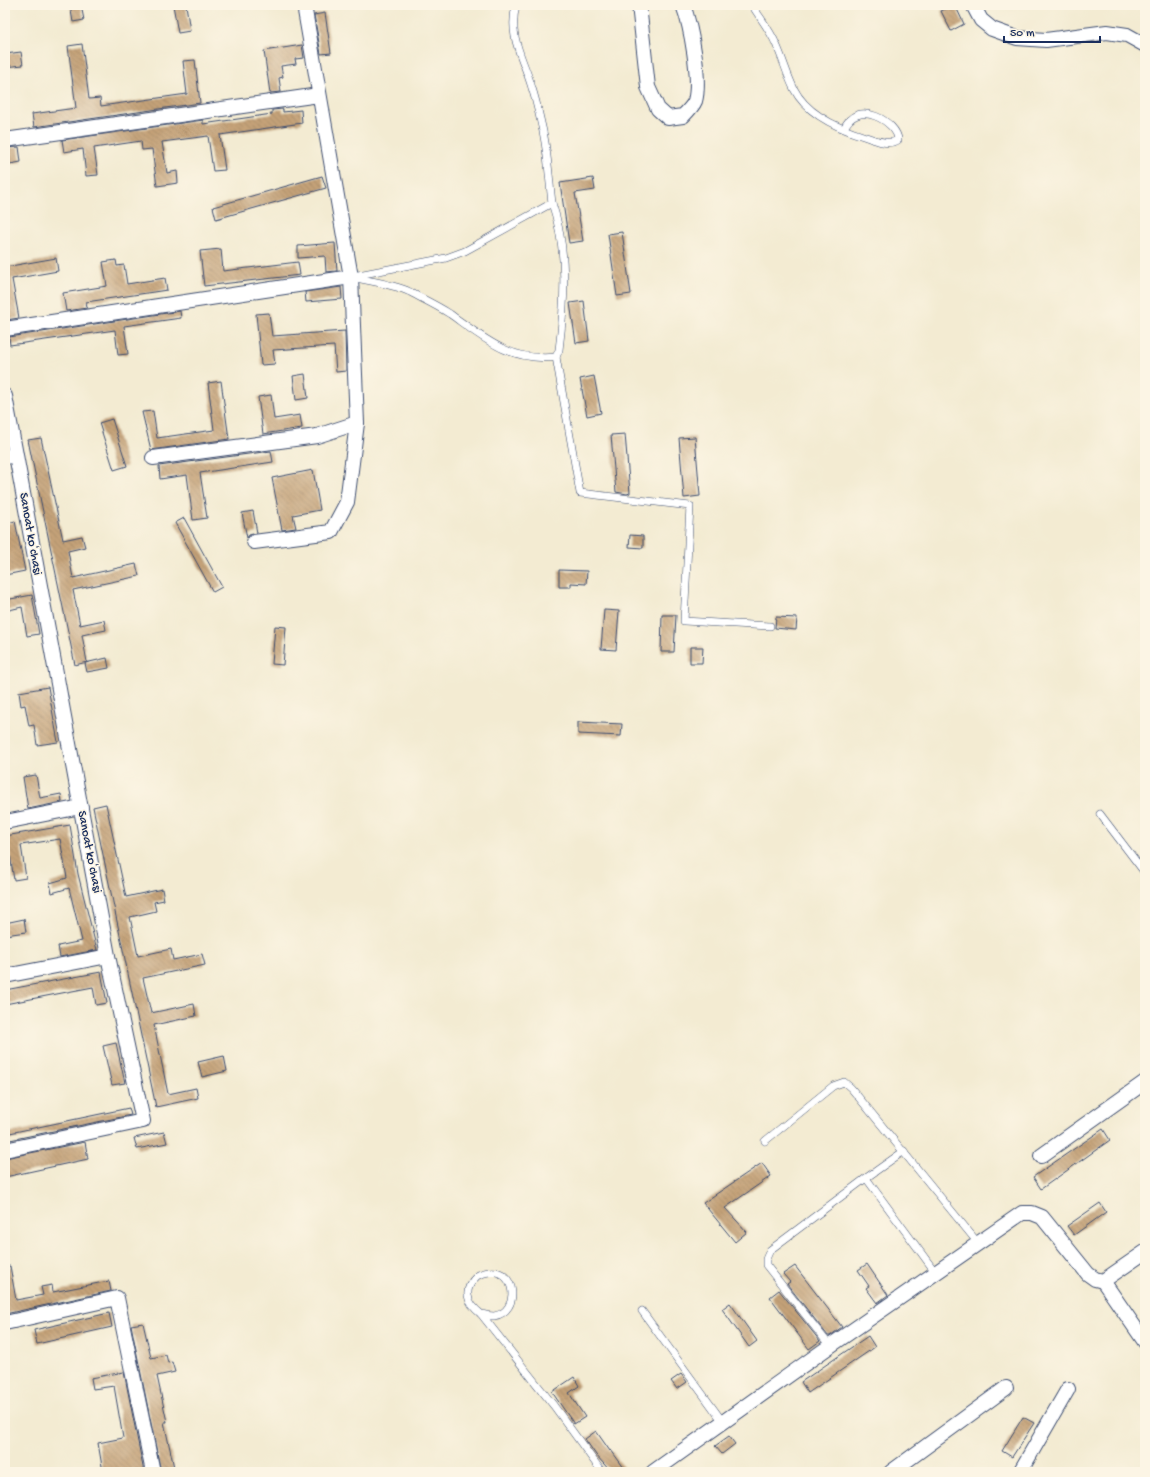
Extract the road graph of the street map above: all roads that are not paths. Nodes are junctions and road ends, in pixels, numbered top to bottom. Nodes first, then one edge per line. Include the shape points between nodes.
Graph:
1 (304, 5) edge
2 (516, 5) edge
3 (639, 5) edge
4 (683, 5) edge
5 (752, 5) edge
6 (973, 5) edge
7 (1145, 45) edge
8 (319, 94) junction
9 (844, 129) junction
10 (5, 140) edge
11 (552, 203) junction
12 (351, 277) junction
13 (5, 328) edge
14 (556, 357) junction
15 (5, 396) edge
16 (357, 423) junction
17 (10, 456) edge
18 (154, 458) dead end
19 (254, 542) dead end
20 (770, 626) dead end
21 (80, 807) junction
22 (1100, 814) dead end
23 (5, 822) edge
24 (1145, 873) edge
25 (108, 956) junction
26 (5, 976) edge
27 (1145, 1082) edge
28 (765, 1141) dead end
29 (5, 1150) edge
30 (904, 1151) junction
31 (1041, 1156) dead end
32 (866, 1178) junction
33 (978, 1242) junction
34 (1145, 1252) edge
35 (936, 1273) junction
36 (1103, 1281) junction
37 (642, 1311) dead end
38 (481, 1314) junction
39 (5, 1323) edge
40 (1145, 1342) edge
41 (830, 1346) junction
42 (1006, 1388) dead end
43 (1068, 1389) dead end
44 (723, 1422) junction
45 (153, 1472) edge
46 (602, 1472) edge
47 (653, 1472) edge
48 (891, 1472) edge
49 (1020, 1472) edge

1 - 8 street
2 - 11 lane via 513,34 541,123
3 - 4 street via 648,87 658,109 668,118 683,116 695,102 697,81 691,31
5 - 9 lane via 775,42 795,90 811,110
6 - 7 street via 981,20 992,30 1017,38 1046,40 1106,32 1127,35
8 - 10 street
8 - 12 street
9 - 9 lane via 878,141 894,143 898,140 894,130 884,121 864,114 849,119
11 - 12 lane via 465,251 446,258
11 - 14 lane via 561,238 564,294 559,350
12 - 13 street
12 - 14 lane via 408,291 448,313 488,342 513,354 540,359
12 - 16 street
14 - 20 lane via 580,493 690,506 684,621
15 - 17 street, Sanoat koʻchasi
16 - 18 street via 317,436
16 - 19 street via 347,502 331,532
17 - 21 street, Sanoat koʻchasi
21 - 23 street
21 - 25 street, Sanoat koʻchasi
22 - 24 lane
25 - 26 street
25 - 29 street, Sanoat koʻchasi via 143,1121
27 - 31 street
28 - 30 lane via 832,1086 844,1082
30 - 32 lane
30 - 33 lane
32 - 35 lane
32 - 41 lane via 770,1250 766,1259 766,1265
33 - 35 street
33 - 36 street via 1022,1213 1032,1213 1042,1217 1088,1274
34 - 36 street
35 - 41 street
36 - 40 street
37 - 44 lane
38 - 38 lane via 472,1306 468,1294 471,1282 481,1273 493,1271 505,1276 512,1287 512,1300 505,1310 494,1316
38 - 46 lane via 554,1406
39 - 45 street via 117,1298
41 - 44 street
42 - 48 street
43 - 49 street
44 - 47 street

